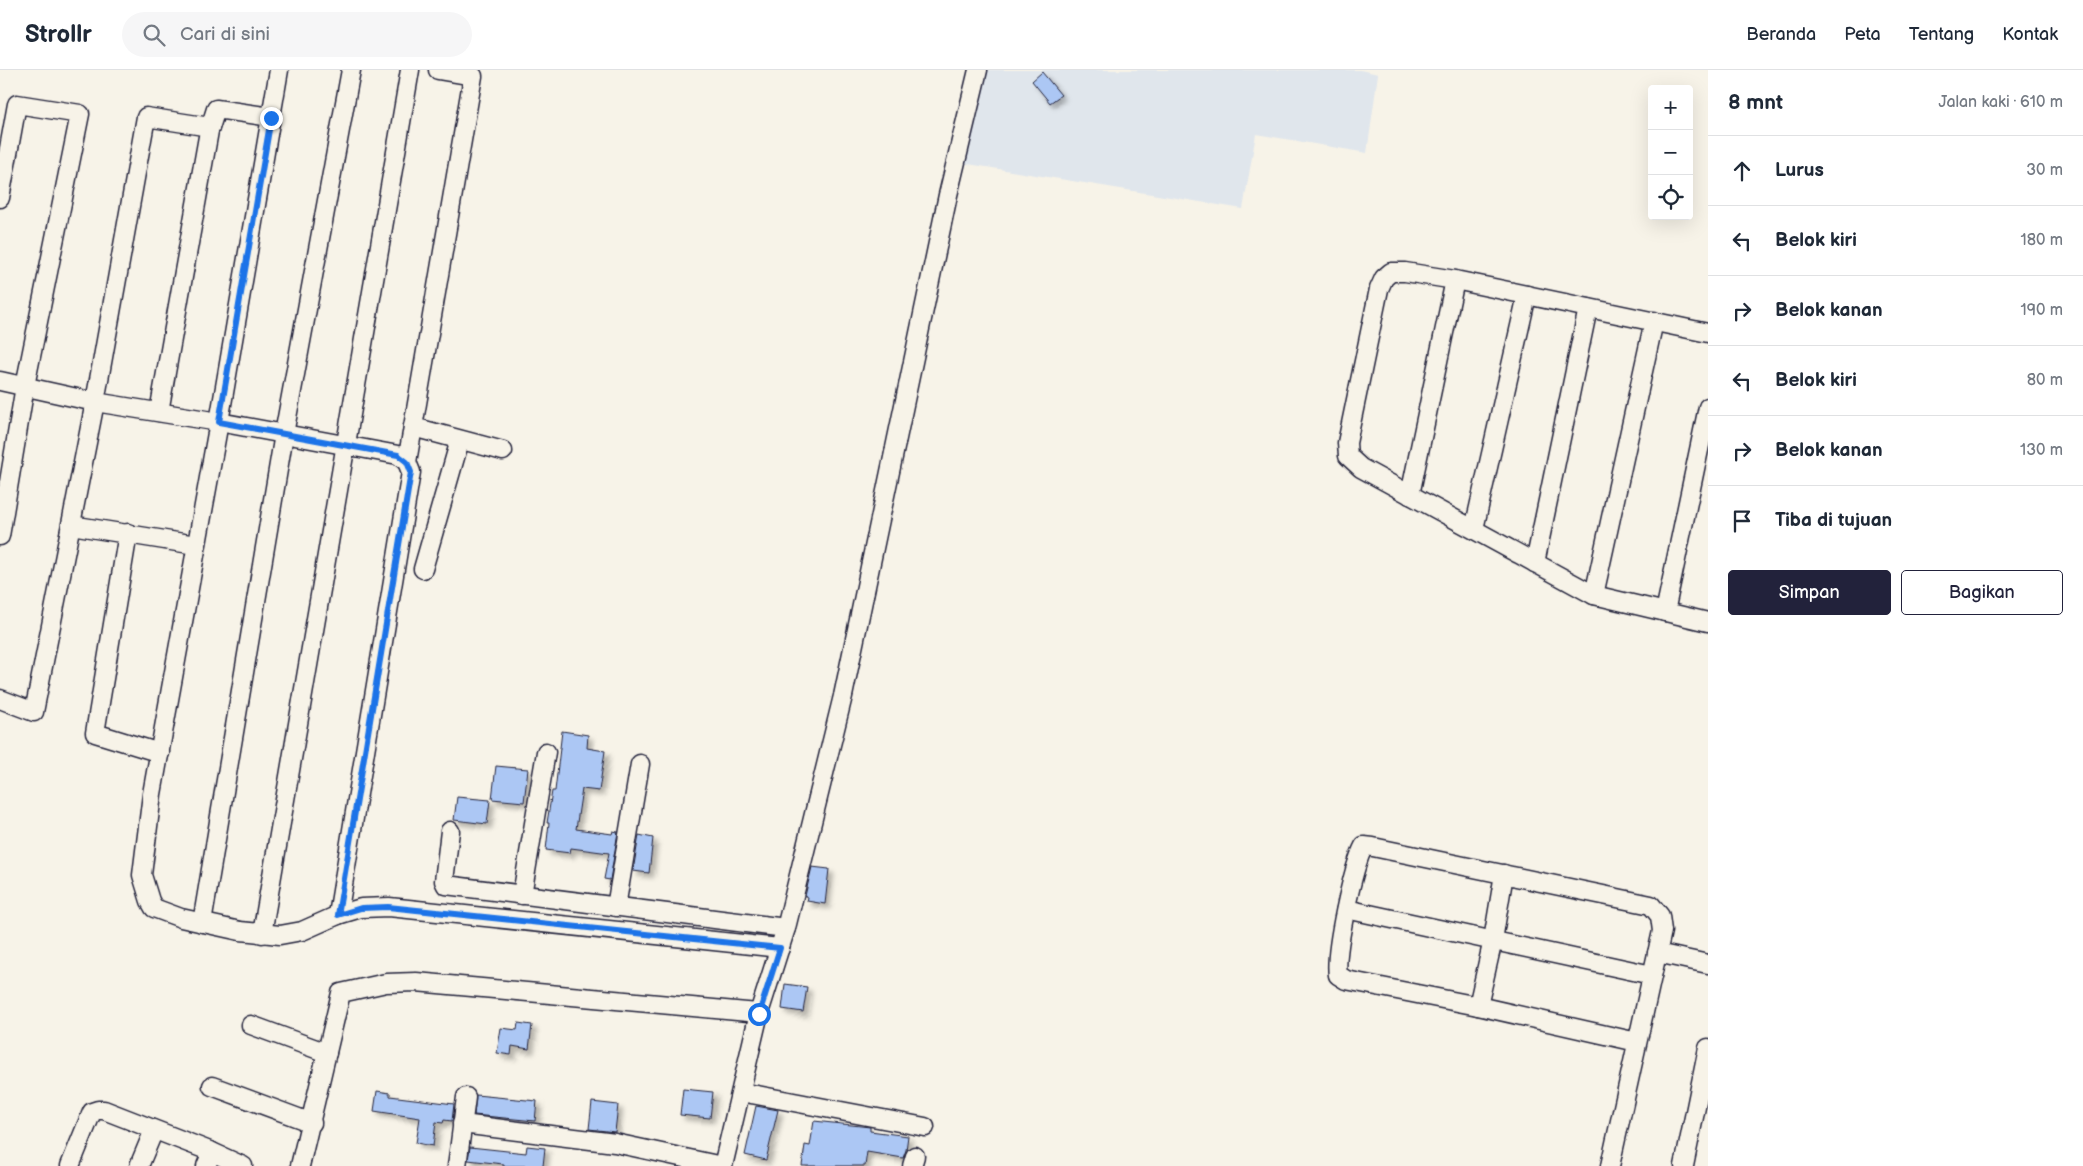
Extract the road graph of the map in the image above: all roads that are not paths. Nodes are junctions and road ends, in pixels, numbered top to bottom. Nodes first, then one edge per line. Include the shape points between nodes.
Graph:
1 (279, 70) edge
2 (351, 70) edge
3 (410, 70) edge
4 (438, 70) edge
5 (978, 70) edge
6 (271, 118) junction
7 (210, 127) junction
8 (2, 172) edge
9 (0, 198) edge
10 (1455, 280) junction
11 (1527, 295) junction
12 (1588, 308) junction
13 (1654, 321) junction
14 (1708, 332) edge
15 (0, 381) edge
16 (25, 386) junction
17 (95, 402) junction
18 (1708, 407) edge
19 (159, 412) junction
20 (219, 422) junction
21 (413, 427) junction
22 (284, 434) junction
23 (460, 440) junction
24 (346, 445) junction
25 (502, 451) dead end
26 (407, 462) junction
27 (1410, 495) junction
28 (71, 525) junction
29 (1474, 530) junction
30 (128, 533) junction
31 (0, 536) edge
32 (196, 545) junction
33 (1535, 563) junction
34 (422, 569) dead end
35 (1594, 595) junction
36 (1665, 612) junction
37 (1708, 622) edge
38 (0, 699) edge
39 (546, 752) dead end
40 (160, 753) junction
41 (640, 764) dead end
42 (450, 831) dead end
43 (1504, 874) junction
44 (522, 895) junction
45 (616, 907) junction
46 (1346, 909) junction
47 (338, 915) junction
48 (202, 923) junction
49 (786, 928) junction
50 (262, 934) junction
51 (1493, 940) junction
52 (780, 948) junction
53 (1657, 953) junction
54 (1708, 964) edge
55 (1652, 975) junction
56 (1478, 1006) junction
57 (759, 1014) junction
58 (251, 1025) dead end
59 (1637, 1042) junction
60 (1708, 1048) edge
61 (327, 1054) junction
62 (212, 1086) dead end
63 (741, 1092) junction
64 (466, 1097) dead end
65 (312, 1122) junction
66 (462, 1124) junction
67 (925, 1127) dead end
68 (154, 1130) junction
69 (209, 1159) edge
70 (70, 1166) edge
71 (139, 1166) edge
72 (243, 1166) edge
73 (300, 1166) edge
74 (457, 1166) edge
75 (722, 1166) edge
76 (1610, 1166) edge
77 (1684, 1166) edge

1 - 6 street
2 - 22 street
3 - 24 street
4 - 21 street via 473,76
5 - 49 street via 948,195 843,696
6 - 7 street via 216,109
6 - 20 street
7 - 17 street via 146,117
7 - 19 street
8 - 9 street
8 - 16 street via 17,104 80,114
10 - 11 street
10 - 27 street
10 - 27 street via 1391,272 1384,278 1375,308 1347,443 1348,456 1361,468
11 - 12 street
11 - 29 street
12 - 13 street
12 - 33 street
13 - 14 street
13 - 35 street
15 - 16 street
16 - 17 street
16 - 31 street
17 - 19 street
17 - 28 street
18 - 36 street
19 - 20 street
20 - 22 street
20 - 32 street
21 - 23 street
21 - 26 street
22 - 24 street
22 - 48 street
23 - 25 street
23 - 34 street
24 - 26 street via 398,455
24 - 50 street
26 - 47 street via 411,472
27 - 29 street
28 - 30 street
28 - 38 street via 34,712
29 - 33 street
30 - 32 street
30 - 40 street via 95,733
32 - 40 street
33 - 35 street
35 - 36 street
36 - 37 street
39 - 44 street
40 - 48 street via 142,875 154,908
41 - 45 street
42 - 44 street via 446,885
43 - 46 street via 1364,846
43 - 51 street
43 - 53 street via 1651,905 1660,916 1662,930
44 - 45 street
45 - 49 street
46 - 51 street
46 - 56 street via 1336,966 1338,976
47 - 50 street via 302,931
47 - 52 street via 361,908 388,907
48 - 50 street
49 - 52 street
51 - 55 street
51 - 56 street
52 - 57 street
53 - 54 street
53 - 55 street
55 - 59 street
56 - 59 street
57 - 61 street via 416,982 386,983 341,992
57 - 63 street
58 - 61 street
59 - 76 street
60 - 77 street
61 - 65 street
62 - 65 street
63 - 67 street
63 - 75 street
64 - 66 street
65 - 73 street
66 - 74 street
66 - 75 street via 615,1143
68 - 69 street
68 - 70 street via 104,1110 92,1112
68 - 71 street
69 - 72 street

